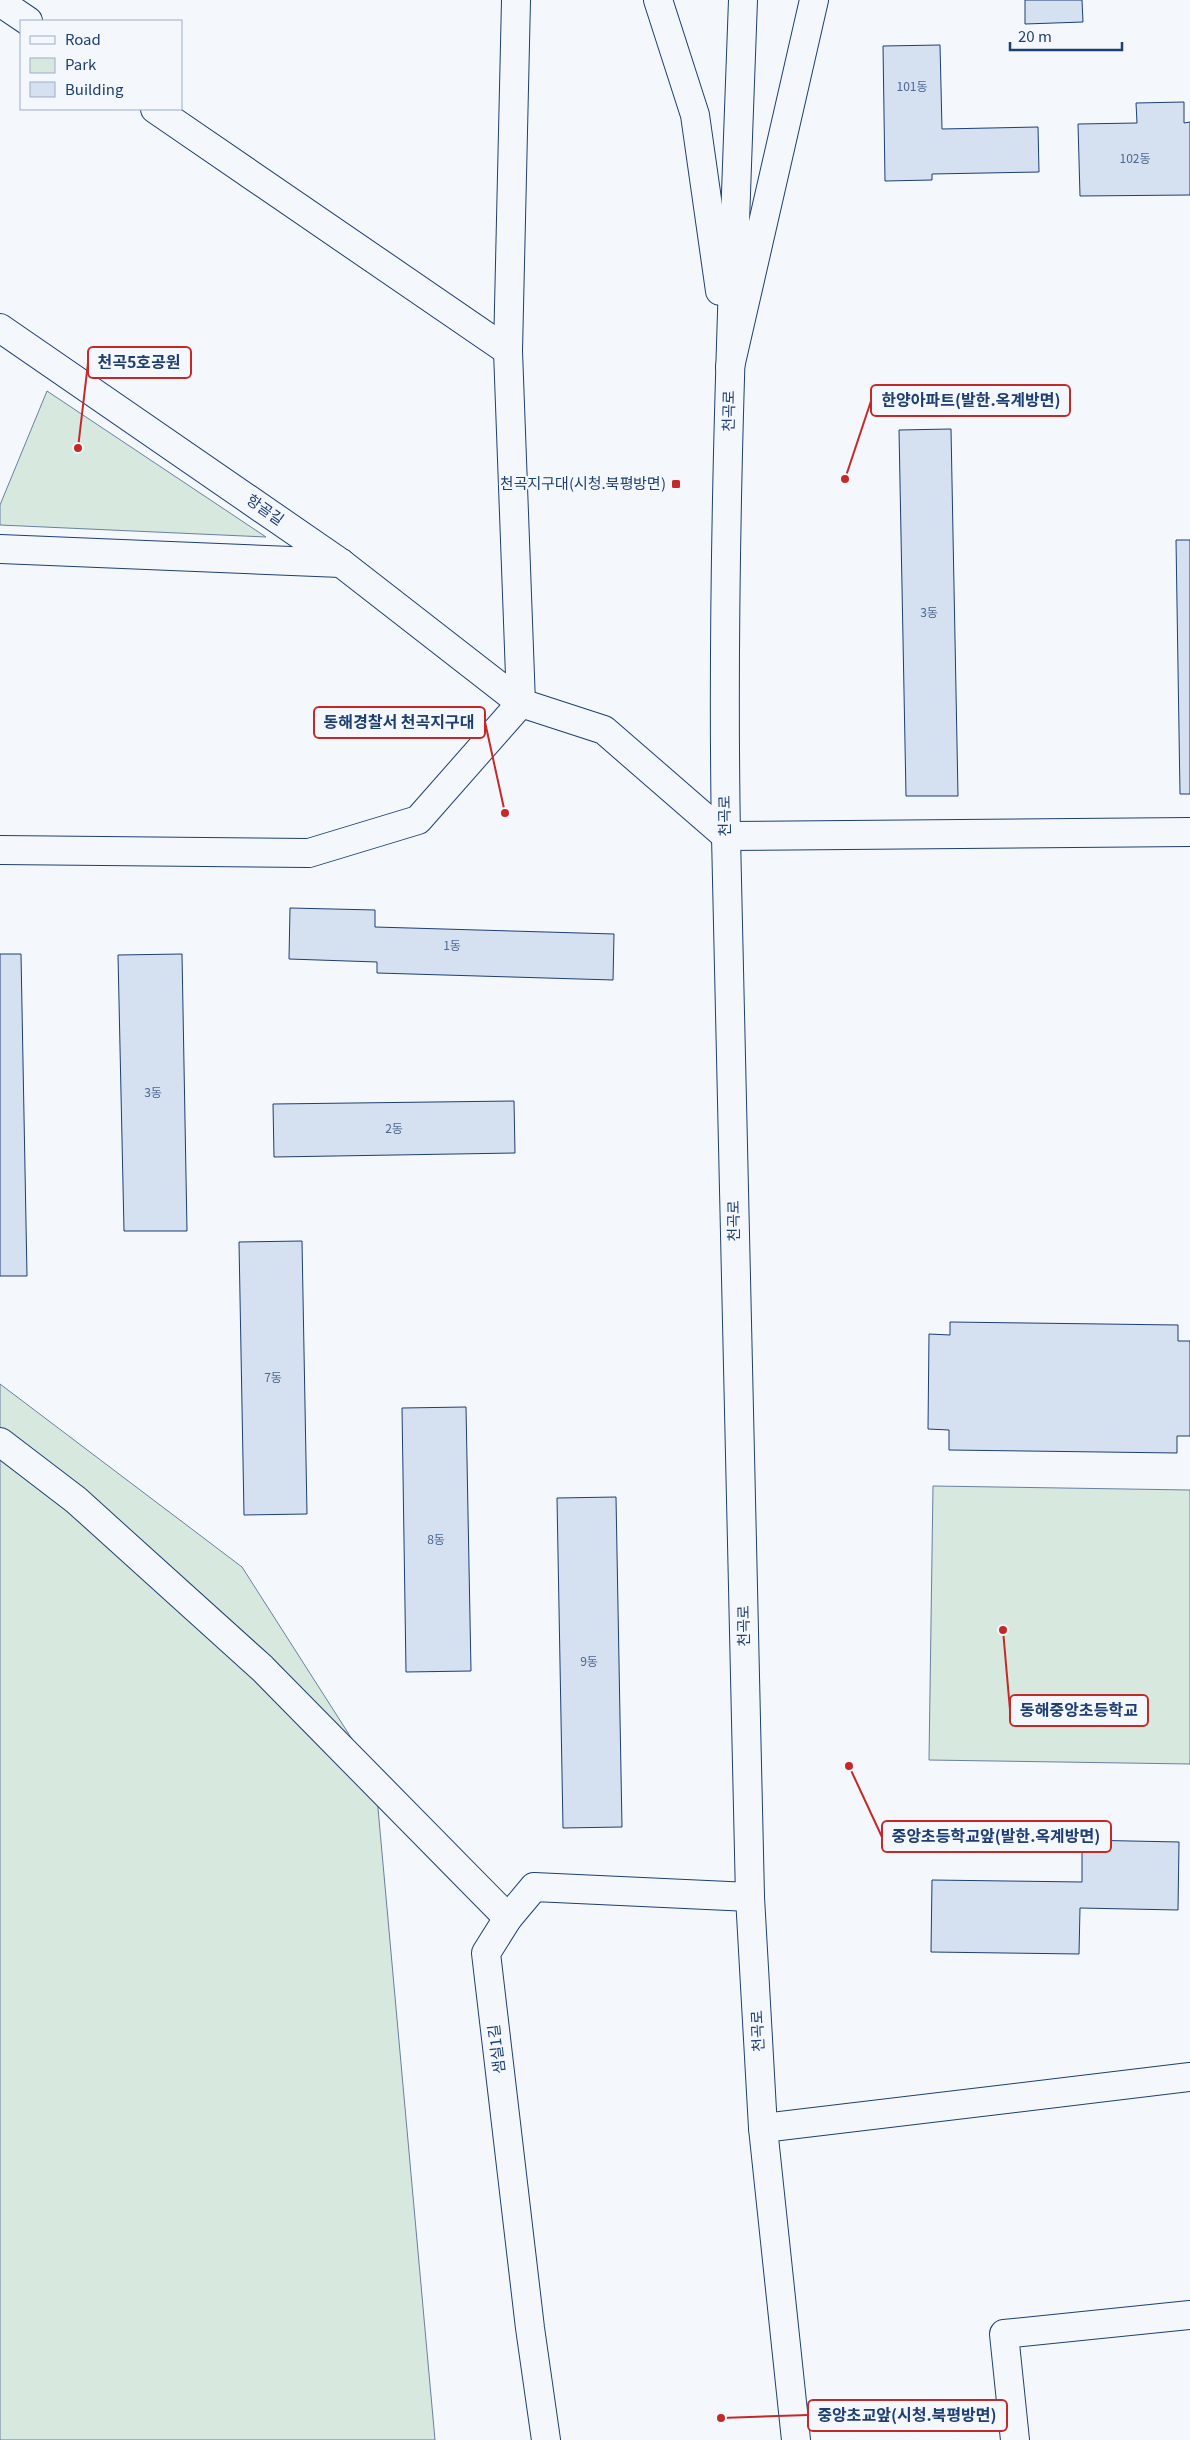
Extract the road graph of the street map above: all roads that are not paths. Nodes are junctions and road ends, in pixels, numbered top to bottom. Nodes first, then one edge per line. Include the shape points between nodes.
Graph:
1 (516, 0) edge
2 (658, 0) edge
3 (743, 0) edge
4 (814, 0) edge
5 (0, 2) edge
6 (27, 20) edge
7 (156, 110) edge
8 (0, 328) edge
9 (508, 351) junction
10 (730, 367) junction
11 (0, 548) edge
12 (342, 563) junction
13 (521, 703) junction
14 (1190, 832) edge
15 (726, 836) junction
16 (0, 850) edge
17 (0, 1442) edge
18 (750, 1897) junction
19 (508, 1918) junction
20 (1190, 2077) edge
21 (763, 2128) junction
22 (1190, 2315) edge
23 (546, 2440) edge
24 (796, 2440) edge
25 (1015, 2440) edge

1 - 9 street
2 - 10 street via 695,115
3 - 10 street, 천곡로
4 - 10 street
5 - 6 street
7 - 9 street
8 - 12 street, 항골길
9 - 13 street
10 - 15 street, 천곡로 via 724,747
11 - 12 street
12 - 13 street, 항골길
13 - 15 street via 604,730
13 - 16 street via 418,820 310,853
14 - 15 street
15 - 18 street, 천곡로
17 - 19 street via 76,1500 262,1668
18 - 19 street, 샘실1길 via 534,1887
18 - 21 street, 천곡로
19 - 23 street, 샘실1길 via 486,1953
20 - 21 street
21 - 24 street, 천곡로
22 - 25 street via 1004,2334

